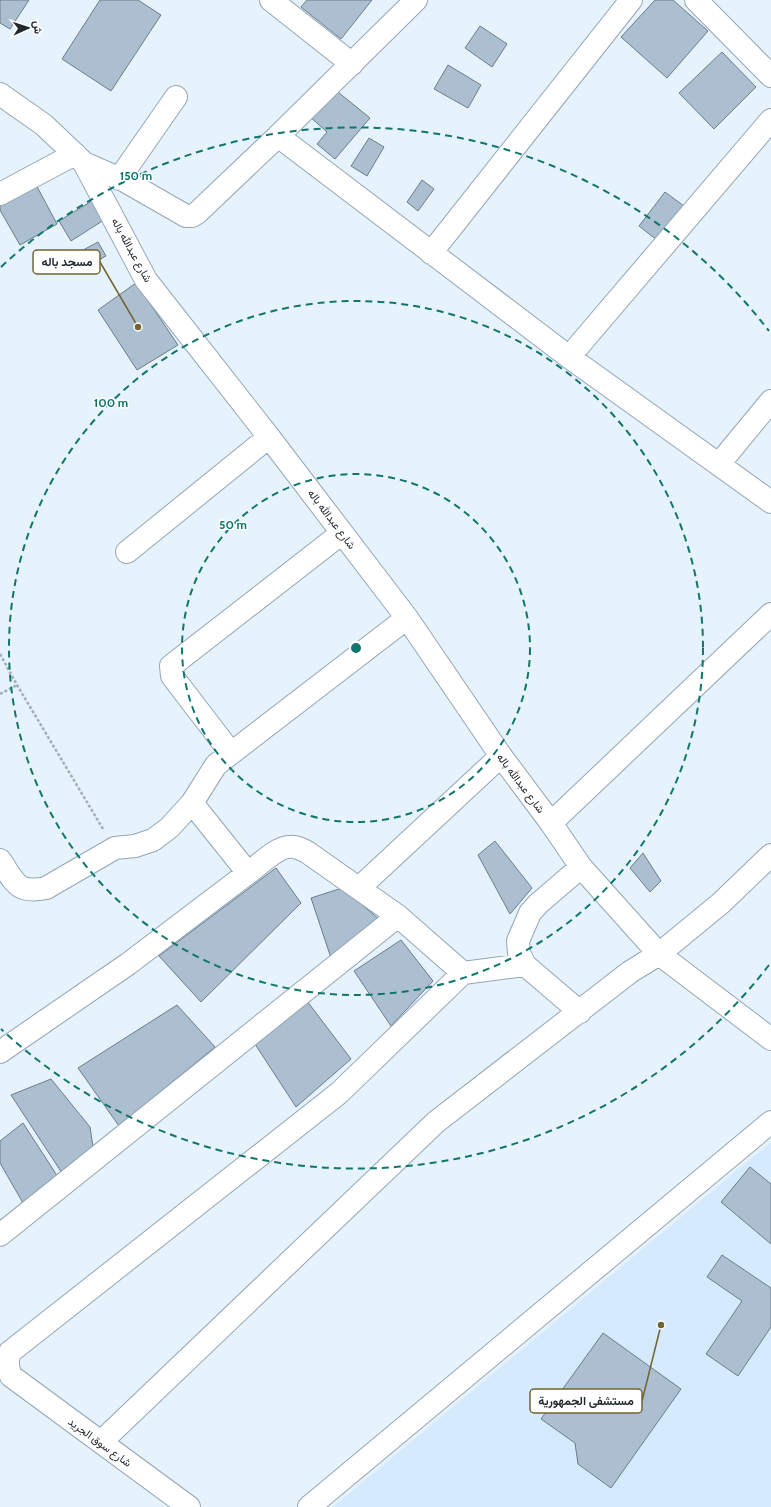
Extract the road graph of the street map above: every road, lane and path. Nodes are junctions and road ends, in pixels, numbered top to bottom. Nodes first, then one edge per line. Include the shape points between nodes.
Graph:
1 (271, 0) edge
2 (416, 0) edge
3 (631, 0) edge
4 (696, 0) edge
5 (352, 64) junction
6 (771, 76) edge
7 (0, 94) edge
8 (176, 97) dead end
9 (771, 120) edge
10 (278, 136) junction
11 (80, 159) junction
12 (119, 179) junction
13 (0, 194) edge
14 (431, 253) junction
15 (570, 357) junction
16 (771, 401) edge
17 (269, 437) junction
18 (719, 464) junction
19 (771, 502) edge
20 (342, 533) junction
21 (127, 552) dead end
22 (771, 614) edge
23 (407, 618) junction
24 (0, 654) edge
25 (17, 685) junction
26 (0, 694) edge
27 (231, 753) junction
28 (501, 756) junction
29 (192, 803) junction
30 (552, 823) junction
31 (115, 848) junction
32 (771, 855) edge
33 (0, 860) edge
34 (581, 867) junction
35 (248, 873) junction
36 (359, 888) junction
37 (398, 916) junction
38 (659, 954) junction
39 (525, 965) junction
40 (463, 973) junction
41 (580, 1012) junction
42 (771, 1039) edge
43 (0, 1052) edge
44 (771, 1122) edge
45 (0, 1235) edge
46 (6, 1374) edge
47 (101, 1442) junction
48 (188, 1507) edge
49 (309, 1507) edge

1 - 5 street
2 - 5 street
3 - 14 street
4 - 6 street
5 - 10 street
7 - 11 street, شارع عبدالله باله via 44,125
8 - 12 street
9 - 15 street
10 - 12 street via 192,216 186,216
10 - 14 street
11 - 12 street
11 - 13 street
11 - 17 street, شارع عبدالله باله via 146,280
14 - 15 street
15 - 18 street
16 - 18 street
17 - 20 street, شارع عبدالله باله
17 - 21 street
18 - 19 street
20 - 23 street, شارع عبدالله باله
20 - 27 street via 171,666 172,676
22 - 30 street
23 - 27 street
23 - 28 street, شارع عبدالله باله
24 - 25 path
25 - 26 path
25 - 31 path
27 - 29 street via 216,766
28 - 30 street, شارع عبدالله باله
28 - 36 street
29 - 31 street via 169,828 153,840 135,846
29 - 35 street
30 - 34 street, شارع عبدالله باله
31 - 33 street via 46,888 33,890 16,885
32 - 38 street via 721,903
34 - 38 street, شارع عبدالله باله
34 - 39 street via 530,913 518,941 519,953
35 - 36 street via 281,848 288,846 307,852
35 - 43 street via 128,964
36 - 37 street
37 - 40 street
37 - 45 street
38 - 41 street via 630,972
38 - 42 street, شارع عبدالله باله
39 - 40 street
39 - 41 street
40 - 46 street, شارع سوق الجريد via 338,1093 10,1352
41 - 47 street via 436,1122
44 - 49 street
46 - 47 street, شارع سوق الجريد
47 - 48 street, شارع سوق الجريد

